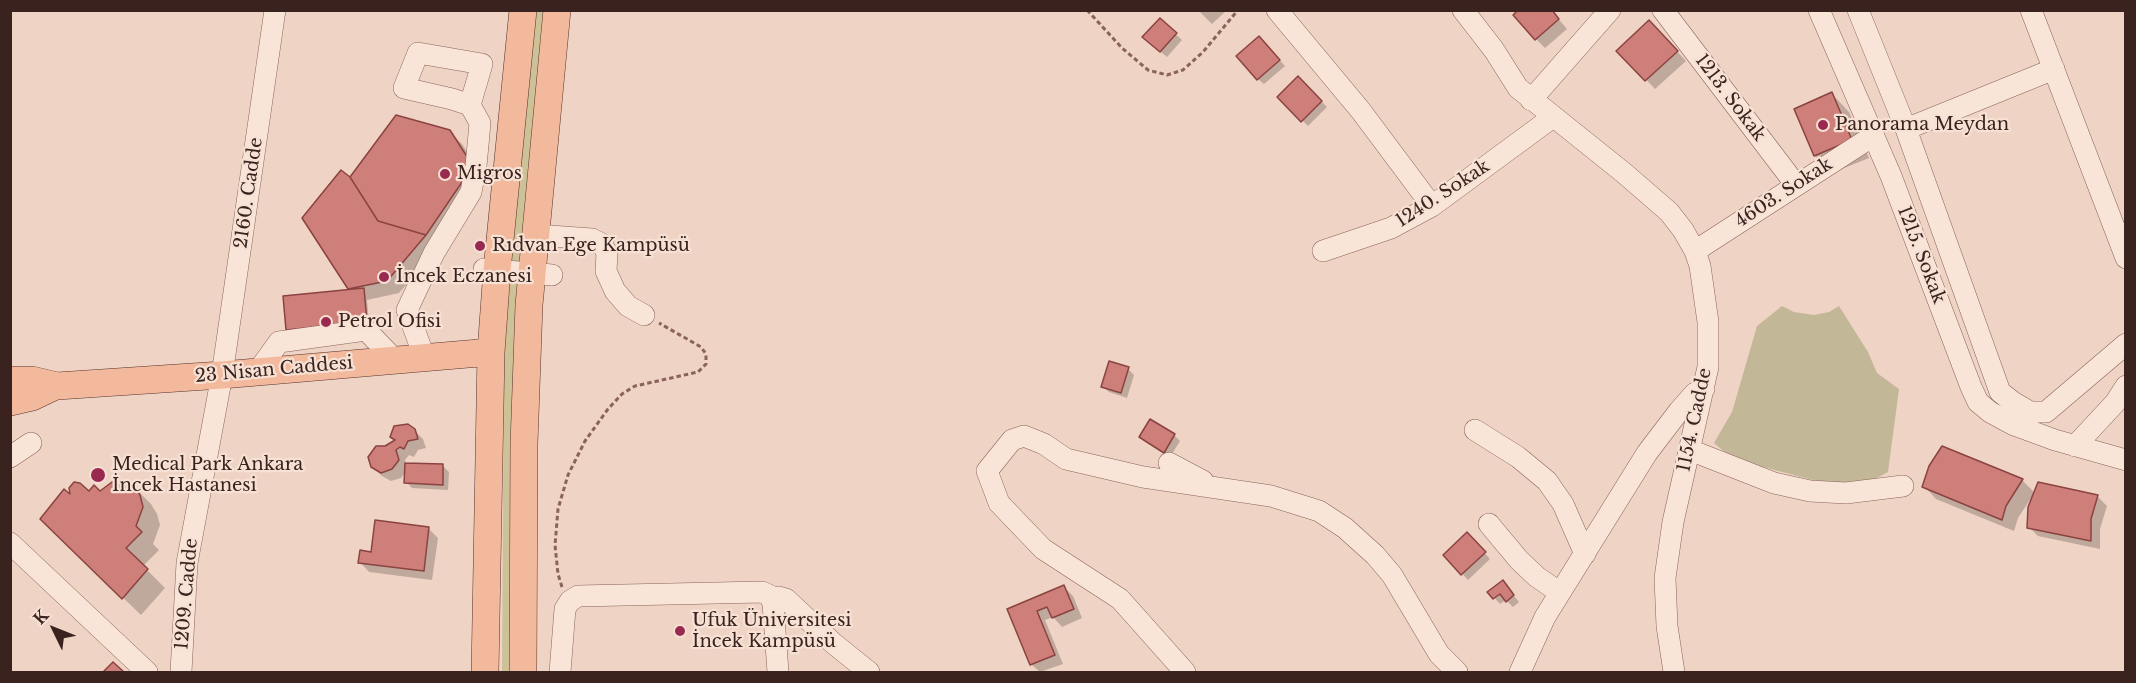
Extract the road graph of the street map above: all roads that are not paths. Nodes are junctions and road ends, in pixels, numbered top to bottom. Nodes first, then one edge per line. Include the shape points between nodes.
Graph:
1 (275, 10) edge
2 (523, 10) edge
3 (557, 10) edge
4 (1277, 10) edge
5 (1463, 10) edge
6 (1610, 10) edge
7 (1663, 10) edge
8 (1819, 10) edge
9 (1858, 10) edge
10 (2031, 10) edge
11 (2054, 69) junction
12 (1531, 100) junction
13 (470, 105) dead end
14 (1553, 117) junction
15 (1906, 129) junction
16 (1873, 136) junction
17 (1796, 185) junction
18 (1432, 206) junction
19 (536, 235) junction
20 (1323, 251) dead end
21 (1695, 251) junction
22 (2126, 258) edge
23 (490, 270) junction
24 (542, 274) junction
25 (644, 315) road end
26 (2126, 344) edge
27 (491, 352) junction
28 (424, 356) junction
29 (222, 375) junction
30 (10, 380) edge
31 (57, 386) junction
32 (1704, 389) junction
33 (2122, 395) edge
34 (10, 402) edge
35 (1475, 430) dead end
36 (31, 443) dead end
37 (2075, 446) junction
38 (1690, 450) junction
39 (10, 457) edge
40 (2126, 460) edge
41 (1169, 463) dead end
42 (1903, 486) dead end
43 (1223, 489) junction
44 (1489, 524) dead end
45 (10, 543) edge
46 (1585, 554) junction
47 (1559, 592) junction
48 (772, 598) junction
49 (147, 672) edge
50 (181, 672) edge
51 (485, 672) edge
52 (523, 672) edge
53 (560, 672) edge
54 (778, 672) edge
55 (869, 672) edge
56 (1185, 672) edge
57 (1458, 672) edge
58 (1520, 672) edge
59 (1674, 672) edge

1 - 29 street, 2160. Cadde
2 - 23 main road
3 - 19 main road
4 - 18 street via 1361,111
5 - 12 street, 1154. Cadde via 1518,88
6 - 12 street
7 - 17 street, 1213. Sokak
8 - 16 street, 1215. Sokak
9 - 15 street
10 - 11 street
11 - 15 street
11 - 22 street
12 - 14 street, 1154. Cadde
13 - 28 street via 480,123 471,192 434,253 407,310
14 - 18 street, 1240. Sokak
14 - 21 street, 1154. Cadde via 1669,212
15 - 26 street via 2000,392 2030,412 2046,412
16 - 17 street, 4603. Sokak
16 - 37 street, 1215. Sokak via 1978,402 2014,425
17 - 21 street, 4603. Sokak
18 - 20 street, 1240. Sokak via 1391,228
19 - 24 main road
19 - 25 street via 592,239 602,244 608,252 606,271 615,291 628,306
21 - 32 street, 1154. Cadde via 1708,322
23 - 24 street
23 - 27 main road
24 - 52 main road via 530,305 524,444
27 - 28 main road, 23 Nisan Caddesi
27 - 51 main road
28 - 29 main road, 23 Nisan Caddesi
29 - 31 main road, 23 Nisan Caddesi
29 - 50 street, 1209. Cadde via 187,562
30 - 31 main road, 23 Nisan Caddesi
31 - 34 main road, 23 Nisan Caddesi
32 - 38 street, 1154. Cadde
32 - 46 street via 1695,393 1647,453
33 - 37 street
35 - 46 street via 1547,481 1563,504
36 - 39 street
37 - 40 street, 1215. Sokak
38 - 42 street via 1774,483 1810,491 1846,493
38 - 59 street, 1154. Cadde via 1665,578 1666,626
41 - 43 street
43 - 56 street via 1143,477 1066,459 1024,436 1012,440 987,471 999,503 1043,549 1120,599
43 - 57 street via 1280,499 1318,511 1345,528 1392,575 1439,654
44 - 47 street via 1519,560
45 - 49 street
46 - 47 street
47 - 58 street
48 - 53 street via 762,592 582,596 570,601 565,609
48 - 54 street
48 - 55 street via 786,599

